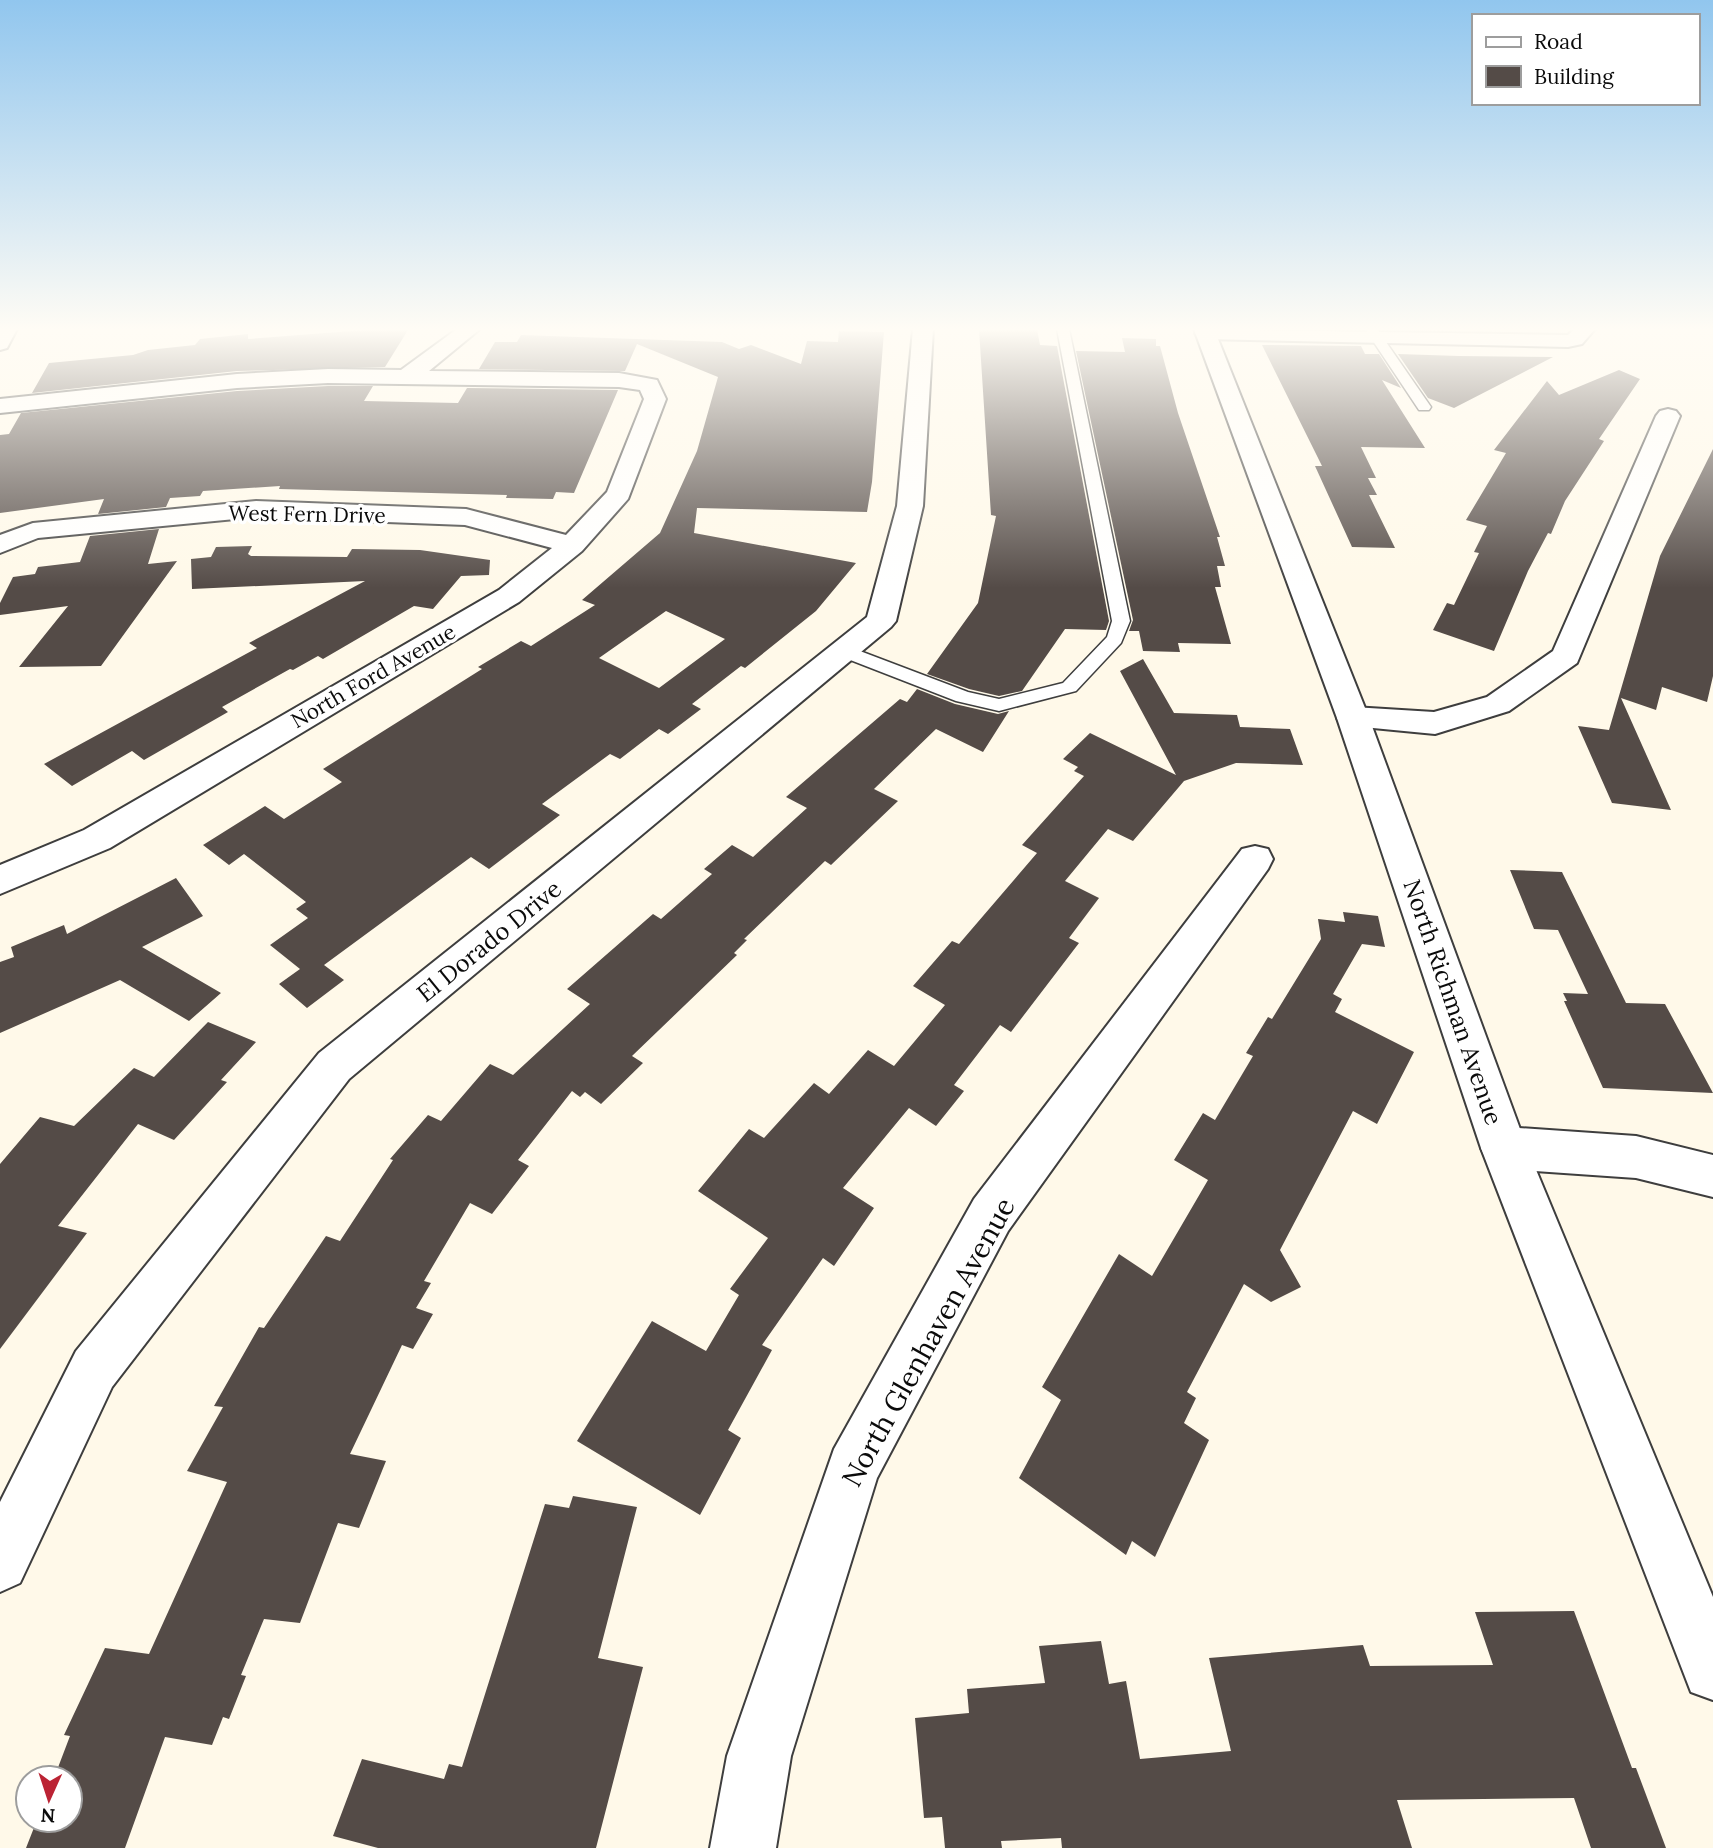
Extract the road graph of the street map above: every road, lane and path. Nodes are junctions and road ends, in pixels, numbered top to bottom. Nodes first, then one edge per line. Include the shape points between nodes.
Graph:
1 (649, 415) edge
2 (917, 415) edge
3 (1080, 415) edge
4 (1236, 415) edge
5 (1668, 416) dead end
6 (0, 545) edge
7 (572, 545) junction
8 (846, 652) junction
9 (1353, 718) junction
10 (1255, 859) dead end
11 (0, 880) edge
12 (1504, 1148) junction
13 (1713, 1176) edge
14 (0, 1563) edge
15 (1713, 1670) edge
16 (743, 1848) edge

1 - 7 street, North Ford Avenue via 619,494
2 - 8 street, El Dorado Drive via 910,506 881,621
3 - 8 lane via 1121,621 1115,639 1069,687 999,705 963,697
4 - 9 street, North Richman Avenue
5 - 9 street via 1566,656 1499,704 1435,723
6 - 7 street, West Fern Drive via 33,531 256,509 466,517
7 - 11 street, North Ford Avenue via 509,596 97,839
8 - 14 street, El Dorado Drive via 334,1066 94,1369
9 - 12 street, North Richman Avenue
10 - 16 street, North Glenhaven Avenue via 991,1215 853,1468 759,1756
12 - 13 street via 1636,1157
12 - 15 street, North Richman Avenue

